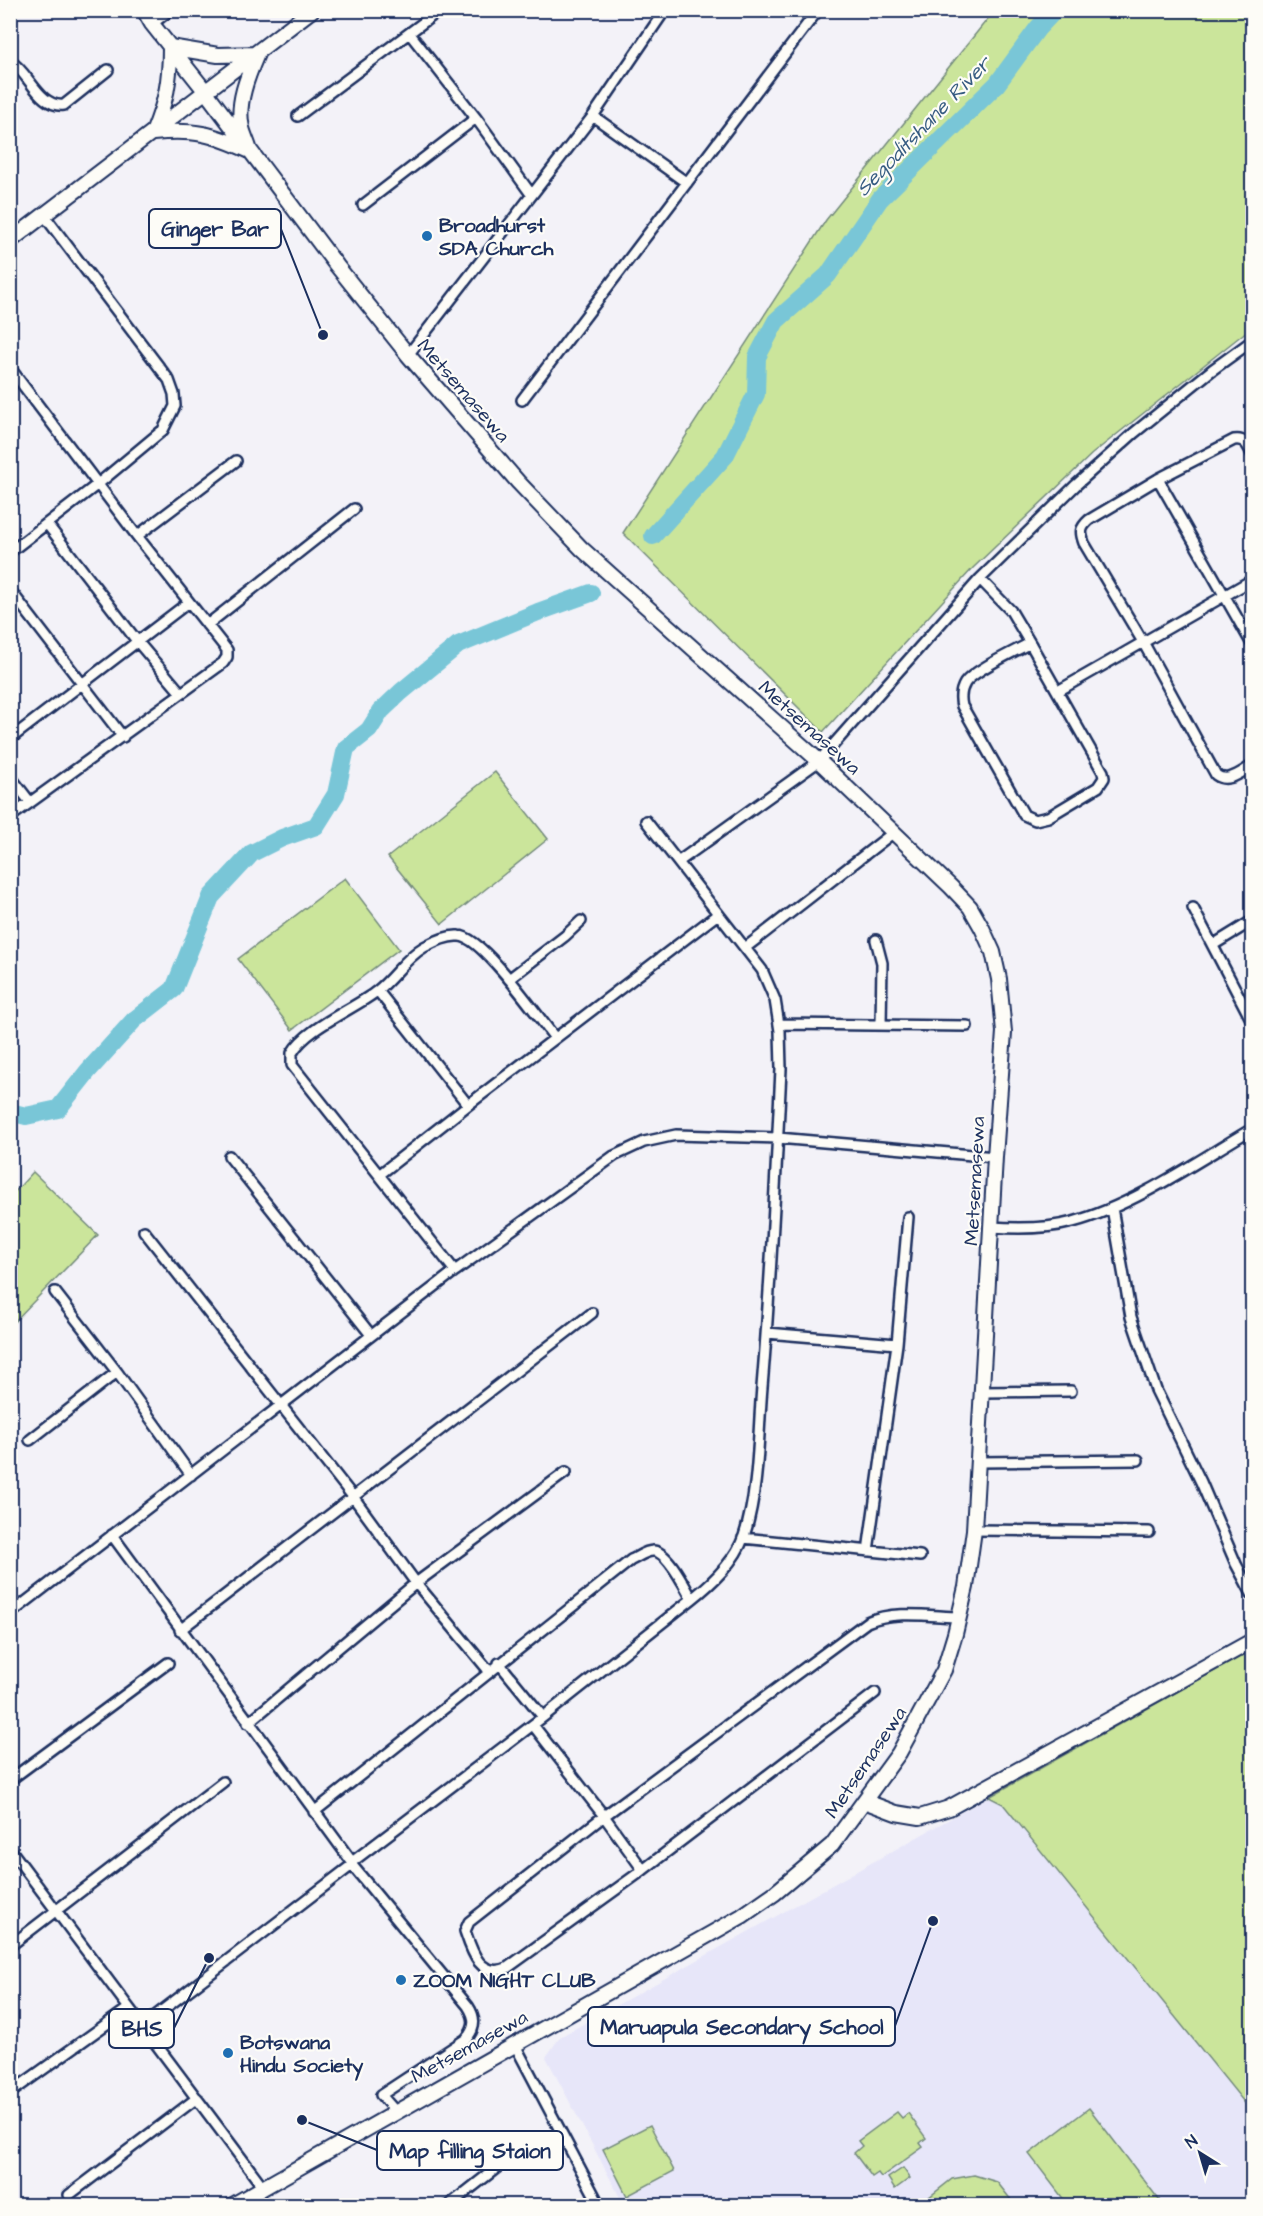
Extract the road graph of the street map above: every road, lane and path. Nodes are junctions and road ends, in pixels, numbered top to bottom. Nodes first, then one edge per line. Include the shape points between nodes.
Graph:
1 (144, 10) edge
2 (170, 10) edge
3 (312, 10) edge
4 (440, 10) edge
5 (818, 10) edge
6 (660, 13) edge
7 (152, 24) junction
8 (410, 34) junction
9 (170, 47) junction
10 (257, 54) junction
11 (10, 61) edge
12 (108, 70) dead end
13 (206, 92) junction
14 (298, 116) dead end
15 (593, 116) junction
16 (476, 118) junction
17 (153, 133) junction
18 (250, 151) junction
19 (687, 183) junction
20 (531, 194) junction
21 (363, 205) dead end
22 (44, 215) junction
23 (10, 241) edge
24 (1252, 341) edge
25 (408, 355) junction
26 (10, 368) edge
27 (522, 400) dead end
28 (1252, 451) edge
29 (236, 461) dead end
30 (1158, 479) junction
31 (98, 484) junction
32 (354, 509) dead end
33 (47, 524) junction
34 (137, 536) junction
35 (10, 552) edge
36 (980, 579) junction
37 (1252, 580) edge
38 (10, 590) edge
39 (1225, 596) junction
40 (189, 602) junction
41 (207, 625) junction
42 (137, 641) junction
43 (1143, 642) junction
44 (1030, 643) junction
45 (1252, 644) edge
46 (83, 684) junction
47 (1058, 691) junction
48 (182, 693) junction
49 (123, 736) junction
50 (10, 739) edge
51 (819, 761) junction
52 (1252, 766) edge
53 (10, 776) edge
54 (30, 802) junction
55 (10, 817) edge
56 (646, 821) dead end
57 (894, 832) junction
58 (678, 862) junction
59 (1193, 908) dead end
60 (718, 914) junction
61 (581, 921) dead end
62 (1252, 921) edge
63 (876, 940) dead end
64 (1213, 945) junction
65 (745, 948) junction
66 (509, 979) junction
67 (378, 991) junction
68 (1252, 1021) edge
69 (779, 1024) junction
70 (881, 1025) junction
71 (967, 1026) dead end
72 (555, 1038) junction
73 (468, 1105) junction
74 (1252, 1129) edge
75 (778, 1138) junction
76 (229, 1156) dead end
77 (995, 1156) junction
78 (379, 1175) junction
79 (1112, 1208) junction
80 (908, 1216) dead end
81 (991, 1227) junction
82 (144, 1231) dead end
83 (455, 1271) junction
84 (55, 1292) dead end
85 (592, 1313) dead end
86 (767, 1333) junction
87 (371, 1335) junction
88 (897, 1344) junction
89 (117, 1372) junction
90 (1071, 1391) dead end
91 (982, 1392) junction
92 (281, 1406) junction
93 (30, 1440) dead end
94 (1138, 1460) dead end
95 (978, 1462) junction
96 (566, 1472) dead end
97 (190, 1475) junction
98 (354, 1498) junction
99 (974, 1530) junction
100 (1149, 1532) dead end
101 (112, 1535) junction
102 (743, 1538) junction
103 (868, 1551) junction
104 (920, 1556) dead end
105 (416, 1583) junction
106 (1252, 1594) edge
107 (692, 1599) junction
108 (10, 1614) edge
109 (959, 1617) junction
110 (180, 1630) junction
111 (1252, 1641) edge
112 (168, 1663) dead end
113 (499, 1663) junction
114 (489, 1671) junction
115 (874, 1694) dead end
116 (543, 1717) junction
117 (248, 1723) junction
118 (532, 1725) junction
119 (10, 1780) edge
120 (223, 1782) dead end
121 (864, 1801) junction
122 (314, 1812) junction
123 (604, 1816) junction
124 (10, 1850) edge
125 (352, 1863) junction
126 (643, 1870) junction
127 (57, 1911) junction
128 (10, 1946) edge
129 (129, 2008) junction
130 (142, 2026) junction
131 (514, 2043) junction
132 (10, 2093) edge
133 (197, 2098) junction
134 (395, 2111) junction
135 (508, 2158) dead end
136 (263, 2187) junction
137 (69, 2195) dead end
138 (231, 2205) edge
139 (448, 2205) edge
140 (600, 2205) edge

1 - 7 street, Metsemasewa
2 - 7 street
3 - 10 street
4 - 8 street
5 - 19 street
6 - 15 street
7 - 9 street, Metsemasewa
8 - 14 street
8 - 16 street
9 - 10 street via 219,55
9 - 13 street, Metsemasewa
9 - 17 street via 170,79
10 - 13 street
10 - 18 street via 244,83 242,105 241,126
11 - 12 street via 47,102 57,106 64,105
13 - 17 street
13 - 18 street, Metsemasewa
15 - 19 street
15 - 20 street
16 - 20 street
16 - 21 street
17 - 18 street via 203,132
17 - 22 street
18 - 25 street, Metsemasewa
19 - 27 street
20 - 25 street
22 - 23 street
22 - 31 street via 169,380 174,394 175,406 163,430
24 - 36 street via 1134,433
25 - 51 street, Metsemasewa via 582,549
26 - 31 street
28 - 30 street via 1246,442 1234,440
29 - 34 street
30 - 39 street
30 - 43 street via 1089,520 1080,533
31 - 33 street
31 - 34 street
32 - 41 street
33 - 35 street
33 - 42 street
34 - 40 street
36 - 44 street via 1011,611
36 - 51 street
37 - 39 street
38 - 46 street
39 - 43 street
39 - 45 street
40 - 41 street
40 - 42 street
41 - 48 street via 227,650 227,657
42 - 46 street
42 - 48 street
43 - 47 street
43 - 52 street via 1216,776 1228,779
44 - 47 street
44 - 47 street via 975,674 964,683 960,697 1024,815 1035,820 1048,817 1084,796 1104,778
46 - 49 street
46 - 50 street
48 - 49 street
49 - 54 street
51 - 57 street, Metsemasewa
51 - 58 street
53 - 54 street
54 - 55 street
56 - 58 street
57 - 65 street
57 - 77 street, Metsemasewa via 970,907 993,952 1004,1032
58 - 60 street
59 - 64 street
60 - 65 street
60 - 72 street
61 - 66 street
62 - 64 street
63 - 70 street via 882,963
64 - 68 street
65 - 69 street via 762,970 775,1000
66 - 67 street via 474,941 460,935 424,948 405,961
66 - 72 street
67 - 73 street
67 - 78 street via 305,1038 295,1046 291,1058 298,1073
69 - 70 street
69 - 75 street
70 - 71 street
72 - 73 street
73 - 78 street
74 - 79 street
75 - 77 street
75 - 83 street via 676,1135 644,1142 586,1174
75 - 86 street
76 - 87 street
77 - 81 street, Metsemasewa
78 - 83 street
79 - 81 street via 1070,1223 1019,1229
79 - 106 street via 1131,1317 1156,1390
80 - 88 street
81 - 91 street, Metsemasewa
82 - 92 street
83 - 87 street
84 - 89 street
85 - 98 street
86 - 88 street
86 - 102 street via 755,1480
87 - 92 street
88 - 103 street
89 - 93 street
89 - 97 street
90 - 91 street
91 - 95 street, Metsemasewa
92 - 97 street
92 - 98 street
94 - 95 street
95 - 99 street, Metsemasewa
96 - 105 street
97 - 101 street
98 - 105 street
98 - 110 street
99 - 100 street
99 - 109 street, Metsemasewa
101 - 108 street
101 - 110 street
102 - 103 street
102 - 107 street via 728,1564
103 - 104 street
105 - 114 street
105 - 117 street
107 - 113 street via 666,1556 647,1552 631,1560
107 - 116 street
109 - 121 street, Metsemasewa via 944,1670 899,1754
109 - 123 street via 892,1615 867,1622
110 - 117 street
111 - 121 street via 949,1808 920,1817
112 - 119 street
113 - 114 street
113 - 116 street
114 - 122 street
115 - 126 street
116 - 118 street
117 - 122 street
118 - 123 street
118 - 125 street
120 - 127 street
121 - 131 street, Metsemasewa via 832,1845 775,1893 709,1935
122 - 125 street
123 - 126 street
123 - 126 street via 469,1922 465,1931 477,1960 488,1970 507,1968
124 - 127 street
125 - 130 street
125 - 134 street via 474,2016 473,2029 466,2039 381,2095
127 - 128 street
127 - 129 street
129 - 130 street
129 - 132 street
130 - 133 street
131 - 134 street, Metsemasewa
131 - 140 street
133 - 136 street
133 - 137 street
134 - 136 street, Metsemasewa
135 - 139 street
136 - 138 street, Metsemasewa

